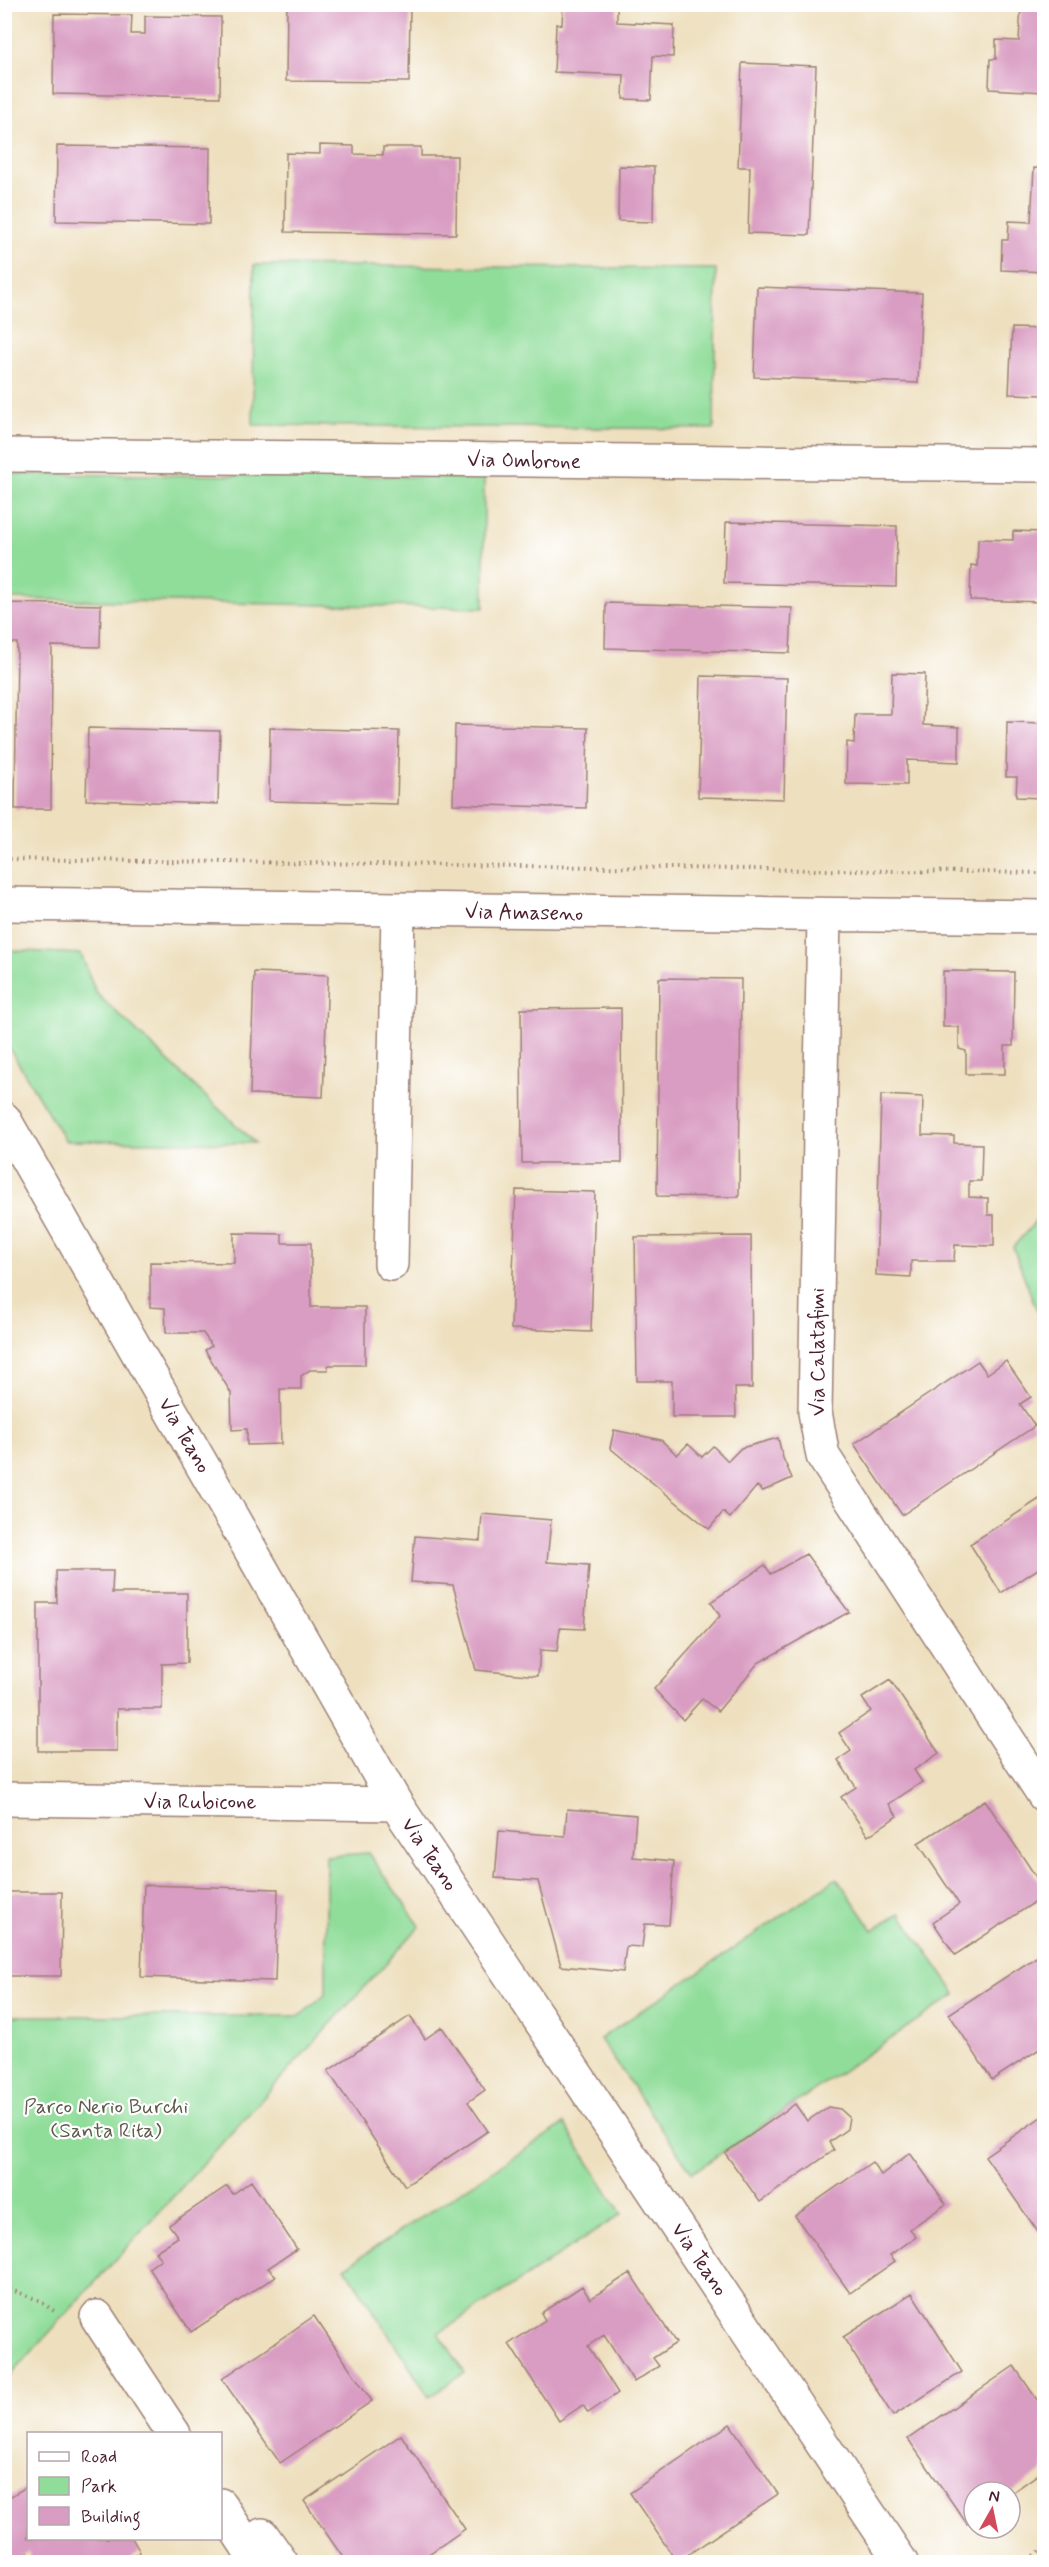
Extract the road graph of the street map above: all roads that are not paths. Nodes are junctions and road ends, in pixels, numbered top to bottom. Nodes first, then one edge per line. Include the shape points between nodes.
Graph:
1 (4, 455) edge
2 (1044, 465) edge
3 (4, 904) edge
4 (398, 910) junction
5 (824, 915) junction
6 (1044, 916) edge
7 (4, 1119) edge
8 (391, 1264) dead end
9 (1044, 1795) edge
10 (4, 1799) edge
11 (396, 1803) junction
12 (97, 2317) dead end
13 (173, 2432) edge
14 (222, 2508) edge
15 (281, 2562) edge
16 (901, 2562) edge

1 - 2 street, Via Ombrone
3 - 4 street, Via Amaseno
4 - 5 street, Via Amaseno
4 - 8 street
5 - 6 street, Via Amaseno
5 - 9 street, Via Calatafimi via 814,1412 822,1456
7 - 11 street, Via Teano
10 - 11 street, Via Rubicone
11 - 16 street, Via Teano
12 - 13 street
14 - 15 street via 247,2546 262,2535

